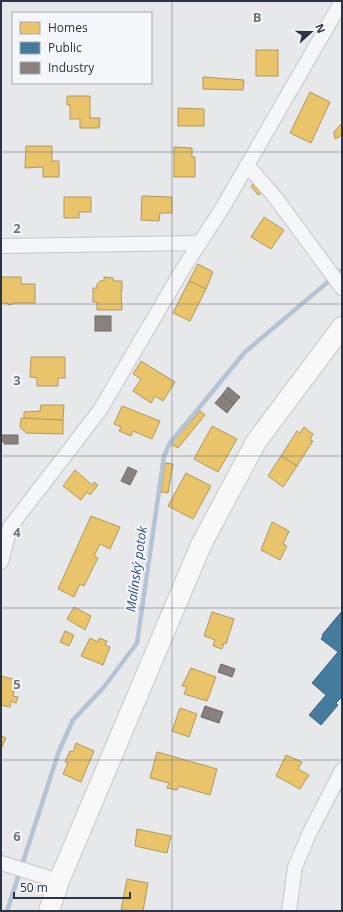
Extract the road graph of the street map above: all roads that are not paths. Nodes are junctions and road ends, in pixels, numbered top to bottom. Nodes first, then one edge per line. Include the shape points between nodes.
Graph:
1 (342, 1) edge
2 (247, 165) junction
3 (200, 243) junction
4 (1, 246) edge
5 (338, 283) edge
6 (342, 327) edge
7 (1, 562) edge
8 (342, 770) edge
9 (7, 865) edge
10 (59, 881) junction
11 (49, 911) edge
12 (289, 911) edge

1 - 2 street
2 - 3 street
2 - 5 street via 275,197
3 - 4 street
3 - 7 street via 100,410 10,528
6 - 10 main road via 256,442 201,545
8 - 12 street via 295,867
9 - 10 street
10 - 11 main road

